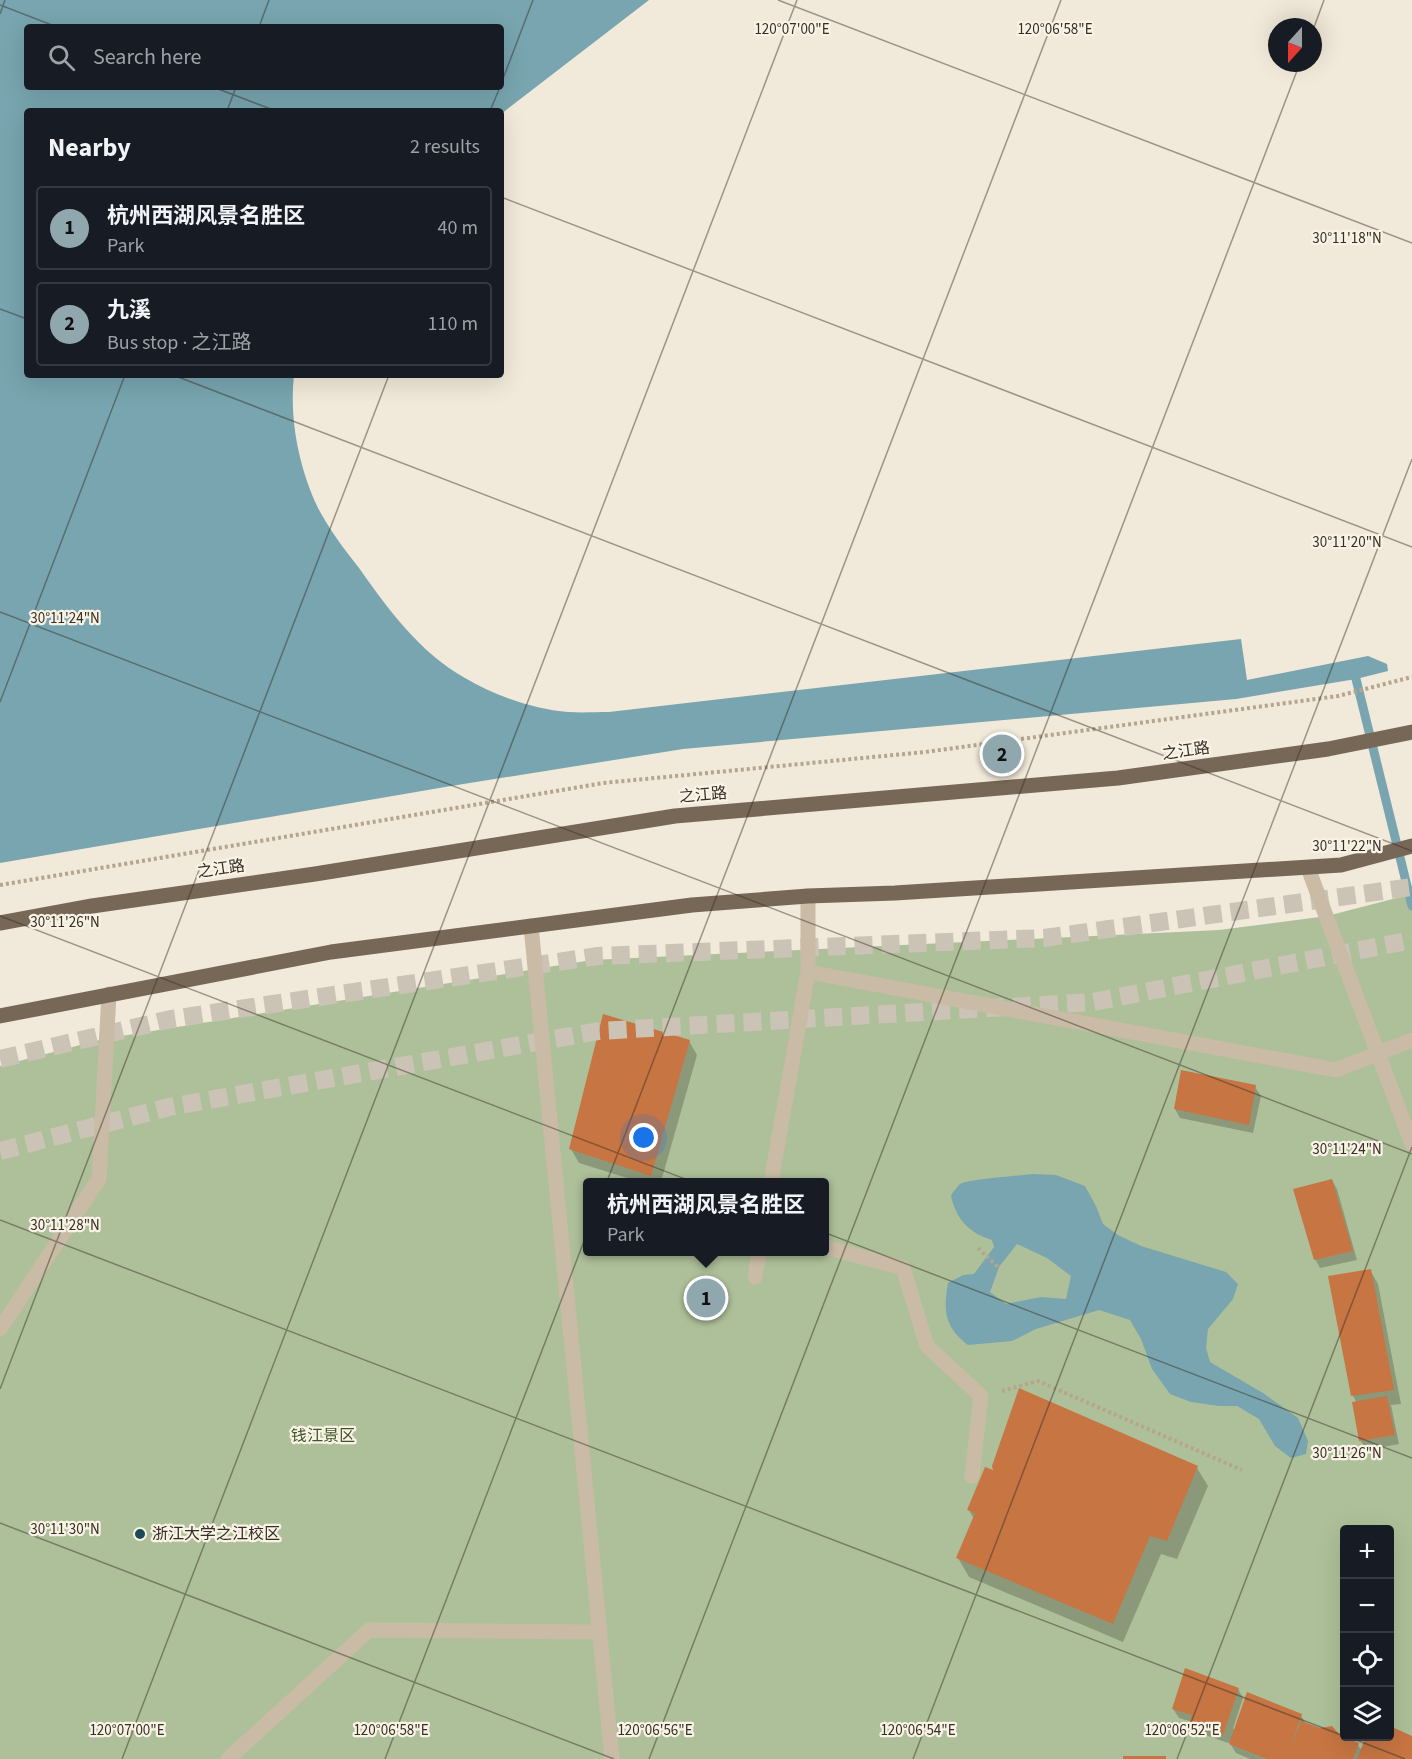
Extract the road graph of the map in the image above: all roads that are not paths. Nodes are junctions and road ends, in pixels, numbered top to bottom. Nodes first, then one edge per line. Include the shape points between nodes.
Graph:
1 (1412, 732) edge
2 (1412, 846) edge
3 (1308, 868) junction
4 (808, 896) junction
5 (0, 923) edge
6 (531, 926) junction
7 (808, 972) junction
8 (109, 994) junction
9 (0, 1016) edge
10 (1412, 1040) edge
11 (1412, 1144) edge
12 (772, 1178) edge
13 (829, 1248) edge
14 (758, 1256) edge
15 (755, 1277) dead end
16 (0, 1329) edge
17 (972, 1476) dead end
18 (600, 1632) junction
19 (228, 1759) edge
20 (612, 1759) edge

1 - 5 main road, 之江路 via 1351,745 1118,778 675,816
2 - 3 main road via 1341,865
3 - 4 main road
3 - 11 street
4 - 6 main road via 692,905
4 - 7 street
6 - 8 main road via 331,952
6 - 18 street
7 - 10 street via 1336,1070
7 - 12 street
8 - 9 main road
8 - 16 street via 99,1179
13 - 17 street via 903,1268 927,1346 981,1396
14 - 15 street
18 - 19 street via 369,1630
18 - 20 street

